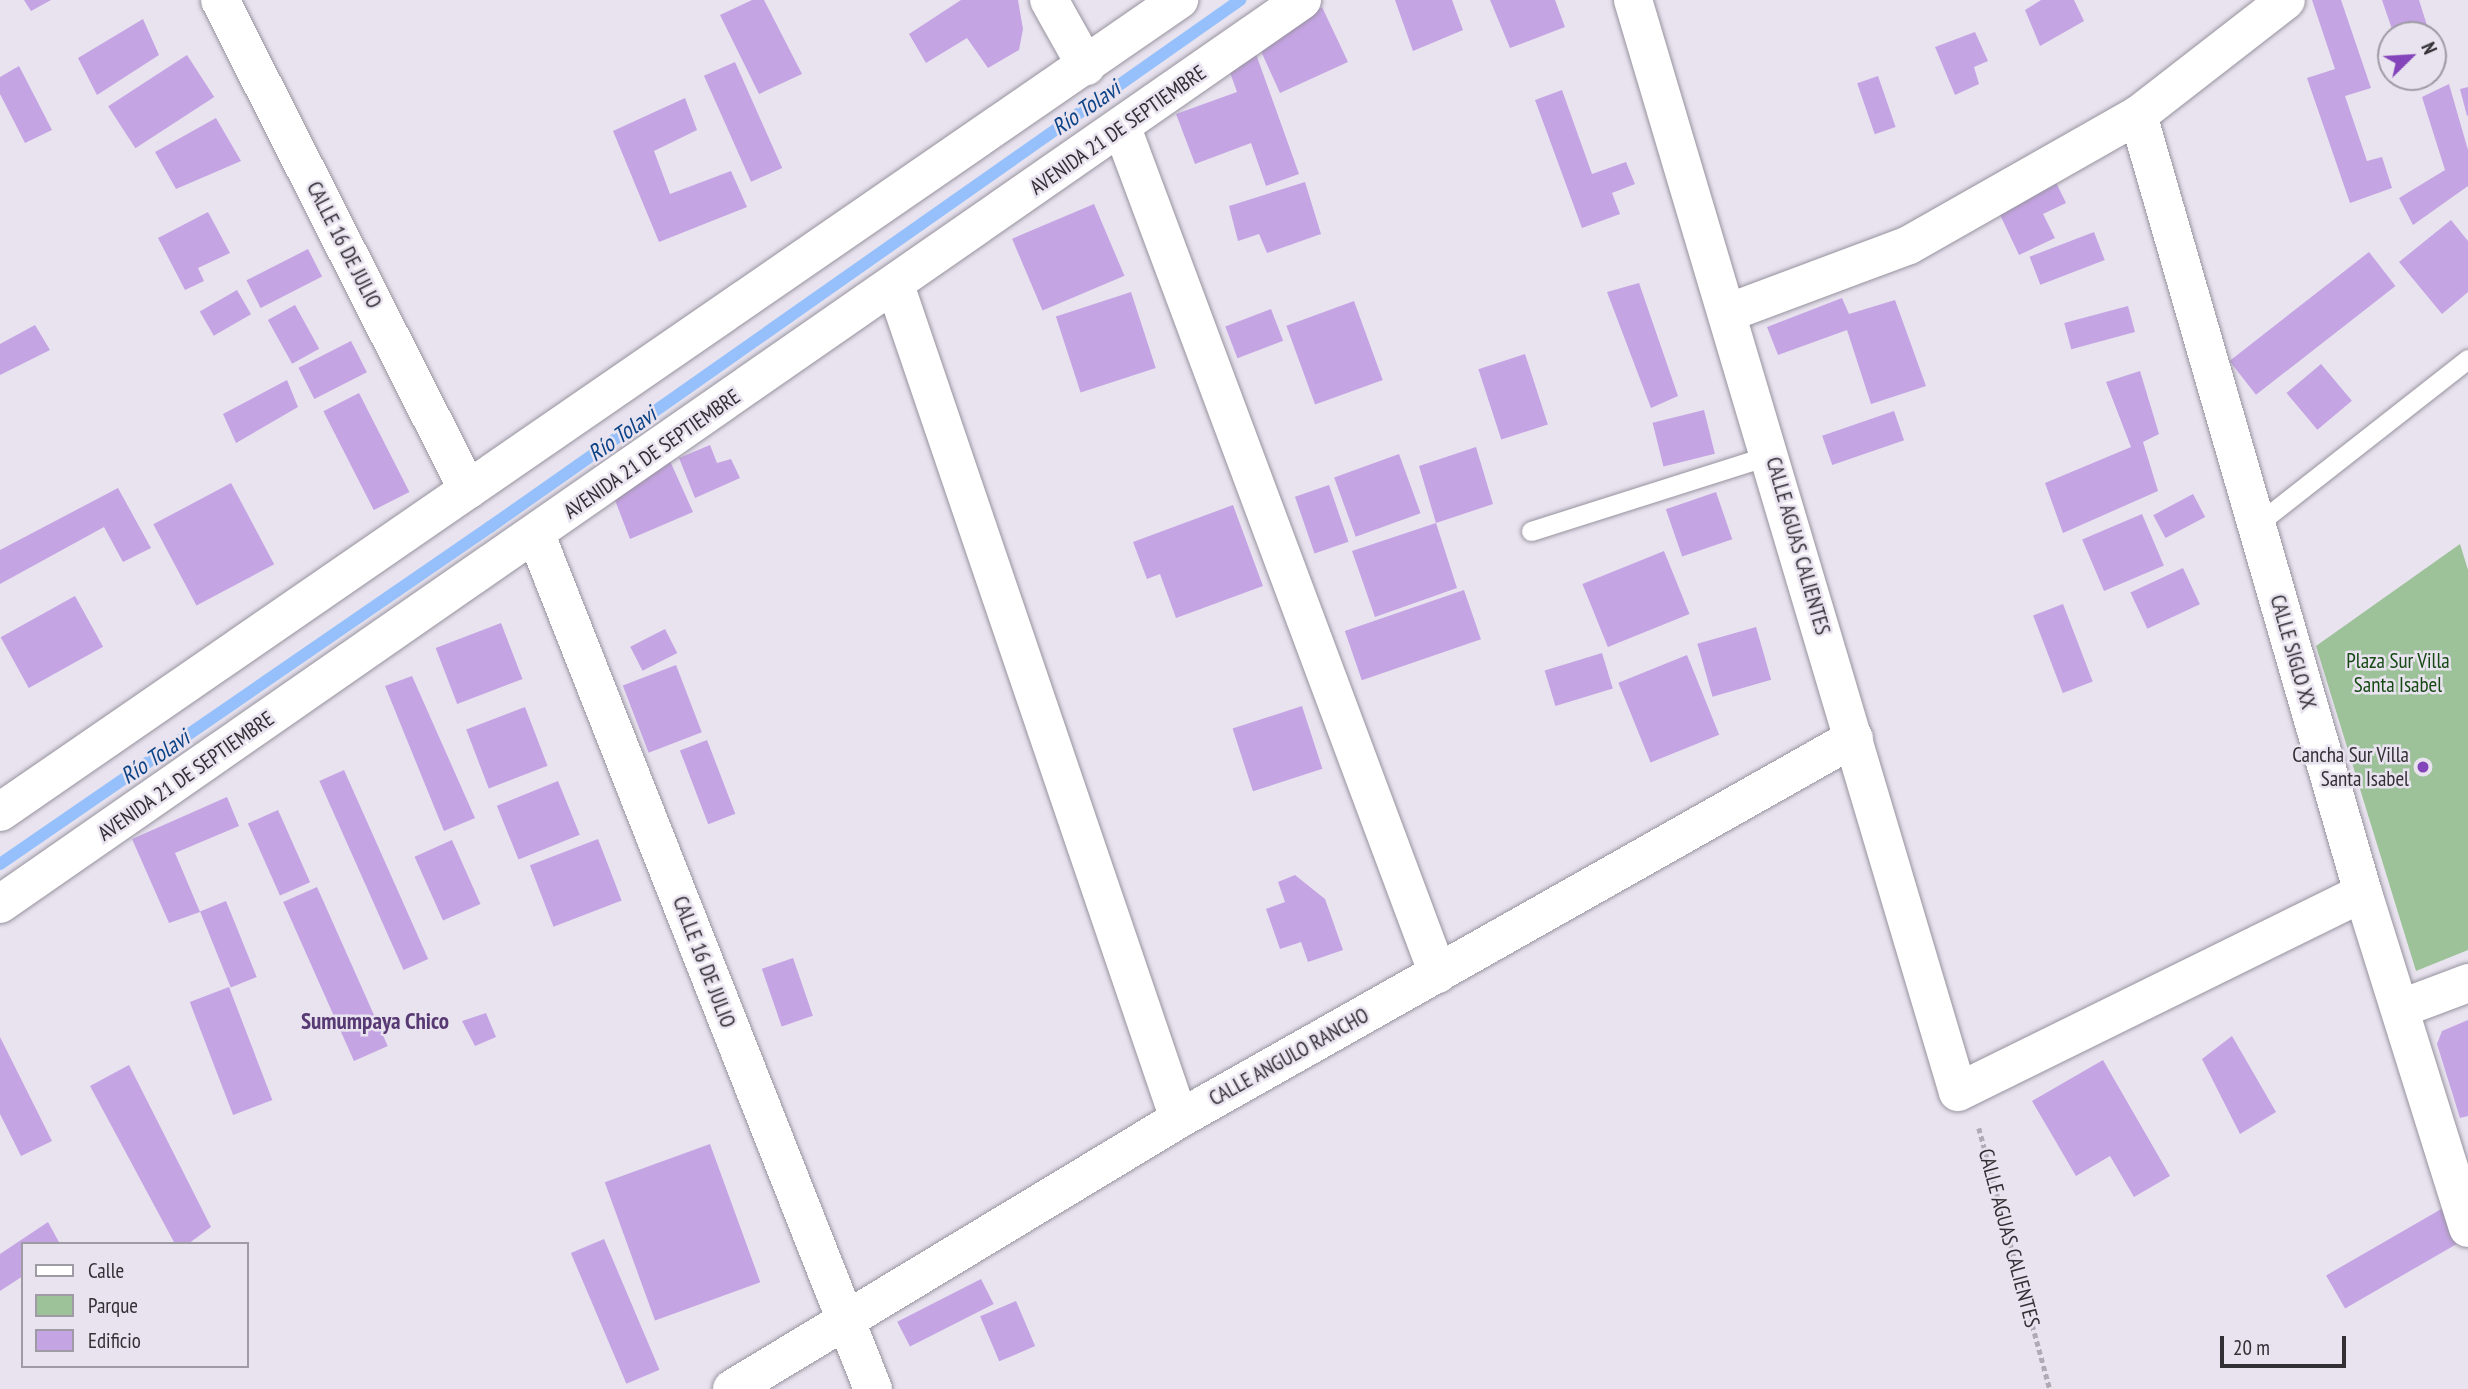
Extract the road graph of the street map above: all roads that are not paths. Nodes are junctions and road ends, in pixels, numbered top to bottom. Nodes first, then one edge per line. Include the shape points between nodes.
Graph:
1 (220, 0) edge
2 (1049, 0) edge
3 (1179, 0) edge
4 (1302, 0) edge
5 (1633, 0) edge
6 (2269, 5) edge
7 (1086, 66) junction
8 (2138, 115) junction
9 (1122, 128) junction
10 (895, 285) junction
11 (1730, 312) junction
12 (2468, 359) edge
13 (1771, 455) junction
14 (468, 490) junction
15 (2256, 525) junction
16 (1531, 531) dead end
17 (537, 535) junction
18 (1854, 738) junction
19 (0, 812) edge
20 (2363, 893) junction
21 (0, 904) edge
22 (1438, 974) junction
23 (2468, 983) edge
24 (2402, 1008) junction
25 (1179, 1119) junction
26 (2468, 1228) edge
27 (845, 1321) junction
28 (732, 1389) edge
29 (873, 1389) edge

1 - 14 street, CALLE 16 DE JULIO
2 - 7 street
3 - 7 street
4 - 9 street, AVENIDA 21 DE SEPTIEMBRE
5 - 11 street, CALLE AGUAS CALIENTES
6 - 8 street
7 - 14 street
8 - 11 street via 1909,246
8 - 15 street, CALLE SIGLO XX
9 - 10 street, AVENIDA 21 DE SEPTIEMBRE
9 - 22 street
10 - 17 street, AVENIDA 21 DE SEPTIEMBRE
10 - 25 street
11 - 13 street, CALLE AGUAS CALIENTES
12 - 15 lane
13 - 16 lane
13 - 18 street, CALLE AGUAS CALIENTES
14 - 19 street
15 - 20 street, CALLE SIGLO XX
17 - 21 street, AVENIDA 21 DE SEPTIEMBRE
17 - 27 street, CALLE 16 DE JULIO
18 - 20 street, CALLE AGUAS CALIENTES via 1963,1089
18 - 22 street, CALLE ANGULO RANCHO
20 - 24 street, CALLE SIGLO XX
22 - 25 street, CALLE ANGULO RANCHO
23 - 24 street
24 - 26 street, CALLE SIGLO XX
25 - 27 street, CALLE ANGULO RANCHO
27 - 28 street, CALLE ANGULO RANCHO
27 - 29 street, CALLE 16 DE JULIO

